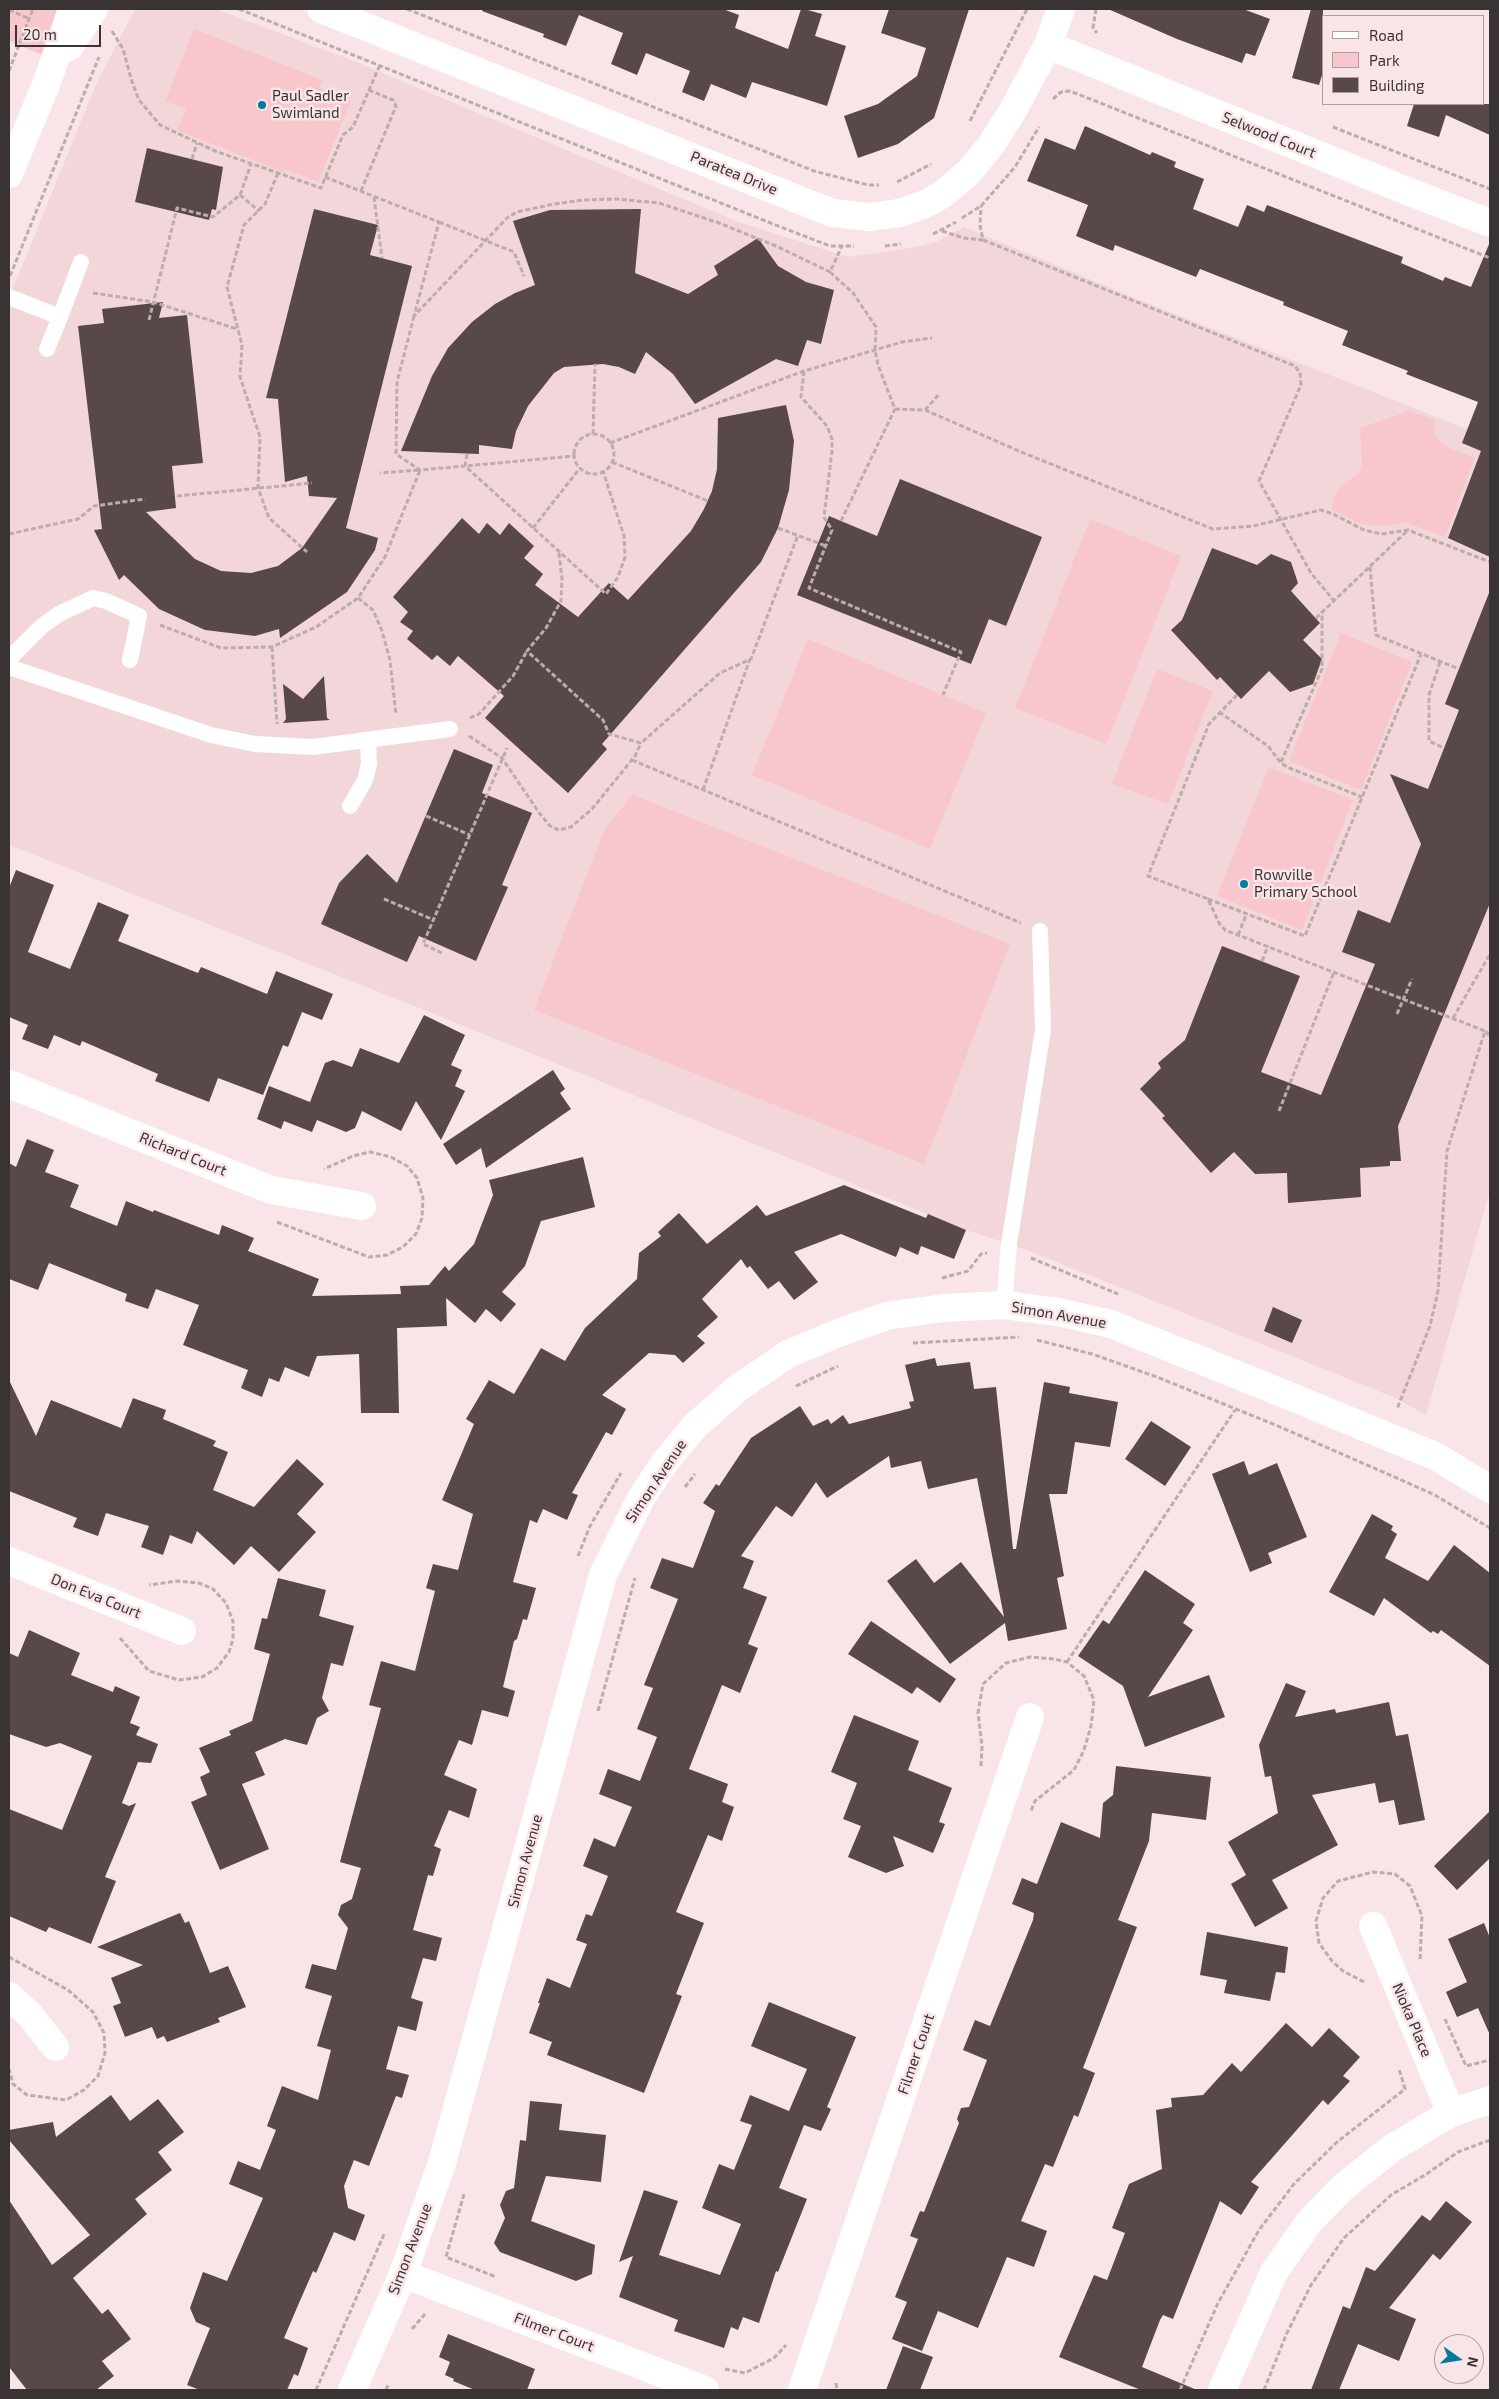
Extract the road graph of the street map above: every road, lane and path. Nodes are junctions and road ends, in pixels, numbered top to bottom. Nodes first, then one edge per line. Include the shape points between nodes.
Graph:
1 (33, 9) edge
2 (72, 9) edge
3 (94, 9) edge
4 (239, 9) edge
5 (321, 9) edge
6 (407, 9) edge
7 (1027, 9) edge
8 (1061, 9) edge
9 (1096, 9) edge
10 (9, 10) edge
11 (30, 19) junction
12 (1093, 28) dead end
13 (107, 37) dead end
14 (1048, 45) junction
15 (100, 55) dead end
16 (379, 66) junction
17 (9, 71) edge
18 (47, 82) junction
19 (369, 90) junction
20 (1050, 107) dead end
21 (968, 124) dead end
22 (1040, 124) dead end
23 (196, 143) junction
24 (192, 159) dead end
25 (936, 160) dead end
26 (251, 164) junction
27 (278, 173) junction
28 (9, 174) edge
29 (325, 177) junction
30 (891, 184) dead end
31 (883, 185) dead end
32 (361, 191) junction
33 (240, 195) junction
34 (374, 196) junction
35 (981, 206) junction
36 (259, 210) junction
37 (439, 222) junction
38 (1490, 223) edge
39 (942, 231) junction
40 (928, 236) dead end
41 (983, 240) junction
42 (486, 241) junction
43 (907, 242) dead end
44 (842, 246) junction
45 (858, 246) dead end
46 (876, 246) dead end
47 (382, 258) dead end
48 (1490, 258) edge
49 (81, 262) dead end
50 (830, 272) junction
51 (524, 276) dead end
52 (9, 280) edge
53 (70, 290) junction
54 (9, 297) edge
55 (153, 302) junction
56 (414, 316) junction
57 (60, 317) junction
58 (149, 320) dead end
59 (238, 329) junction
60 (932, 338) dead end
61 (47, 349) dead end
62 (875, 350) junction
63 (595, 364) dead end
64 (804, 371) junction
65 (940, 393) dead end
66 (895, 409) junction
67 (925, 410) junction
68 (593, 434) junction
69 (610, 443) junction
70 (467, 454) dead end
71 (574, 456) junction
72 (612, 462) junction
73 (465, 466) junction
74 (580, 468) junction
75 (420, 470) junction
76 (603, 471) junction
77 (380, 473) dead end
78 (312, 483) dead end
79 (258, 488) junction
80 (177, 496) dead end
81 (145, 499) dead end
82 (708, 500) dead end
83 (1281, 520) junction
84 (841, 521) dead end
85 (533, 528) junction
86 (778, 528) dead end
87 (1408, 530) junction
88 (9, 534) edge
89 (798, 535) junction
90 (826, 546) junction
91 (306, 552) dead end
92 (559, 552) junction
93 (1490, 562) edge
94 (1370, 567) junction
95 (358, 598) junction
96 (1334, 601) junction
97 (1322, 612) junction
98 (139, 616) junction
99 (1316, 618) dead end
100 (272, 647) junction
101 (528, 651) junction
102 (1421, 654) junction
103 (9, 659) edge
104 (751, 659) junction
105 (130, 660) dead end
106 (1440, 662) junction
107 (9, 667) edge
108 (1459, 669) dead end
109 (943, 695) dead end
110 (1237, 695) dead end
111 (1219, 712) junction
112 (450, 730) junction
113 (397, 736) junction
114 (368, 740) junction
115 (641, 743) junction
116 (279, 746) junction
117 (506, 748) dead end
118 (1444, 748) dead end
119 (502, 758) junction
120 (632, 760) junction
121 (1281, 763) junction
122 (703, 790) junction
123 (1362, 797) junction
124 (350, 806) dead end
125 (426, 816) dead end
126 (470, 834) junction
127 (384, 899) dead end
128 (1208, 900) junction
129 (1246, 914) junction
130 (434, 920) junction
131 (1040, 931) joint
132 (1238, 935) junction
133 (1268, 946) junction
134 (442, 953) dead end
135 (1490, 954) edge
136 (1262, 961) dead end
137 (1334, 972) junction
138 (1412, 979) dead end
139 (1404, 999) junction
140 (1397, 1014) dead end
141 (1453, 1018) junction
142 (1485, 1031) junction
143 (1490, 1037) edge
144 (9, 1084) edge
145 (1279, 1111) dead end
146 (362, 1206) dead end
147 (1008, 1251) junction
148 (938, 1279) dead end
149 (1121, 1296) dead end
150 (1004, 1305) junction
151 (1026, 1337) dead end
152 (1035, 1340) dead end
153 (905, 1344) dead end
154 (844, 1364) dead end
155 (793, 1387) dead end
156 (1388, 1406) dead end
157 (1235, 1410) junction
158 (622, 1471) dead end
159 (696, 1473) dead end
160 (684, 1489) dead end
161 (1490, 1489) edge
162 (1490, 1528) edge
163 (577, 1558) dead end
164 (9, 1561) edge
165 (636, 1576) dead end
166 (182, 1631) dead end
167 (1067, 1662) junction
168 (1030, 1718) dead end
169 (596, 1719) dead end
170 (981, 1774) dead end
171 (1028, 1817) dead end
172 (1373, 1926) dead end
173 (9, 1996) edge
174 (55, 2047) dead end
175 (1490, 2060) edge
176 (1466, 2066) dead end
177 (1490, 2100) edge
178 (1451, 2113) junction
179 (1490, 2140) edge
180 (465, 2189) dead end
181 (387, 2228) dead end
182 (403, 2274) junction
183 (502, 2279) dead end
184 (424, 2313) dead end
185 (408, 2338) dead end
186 (792, 2338) dead end
187 (722, 2368) dead end
188 (836, 2380) dead end
189 (389, 2382) dead end
190 (316, 2390) edge
191 (352, 2390) edge
192 (386, 2390) edge
193 (705, 2390) edge
194 (802, 2390) edge
195 (836, 2390) edge
196 (1222, 2390) edge
197 (1264, 2390) edge

1 - 11 path
2 - 18 street
3 - 18 street
4 - 16 path
5 - 14 street, Paratea Drive via 832,213 869,217 900,213 923,205 970,172 1012,112
6 - 31 path via 814,171 868,186
7 - 21 path
8 - 14 street, Paratea Drive
9 - 12 path
10 - 11 path
11 - 17 path
13 - 23 path via 110,29 123,49 132,82 144,108 160,125
14 - 38 street, Selwood Court
15 - 52 path
16 - 19 path
16 - 44 path via 773,224 830,246
18 - 28 street
19 - 29 path
19 - 32 path via 393,100 396,106
20 - 48 path via 1061,92 1070,91
22 - 35 path via 1015,168
23 - 24 path
23 - 26 path
25 - 30 path
26 - 27 path
26 - 33 path
27 - 29 path via 320,188
27 - 36 path via 265,204
29 - 32 path
32 - 34 path
33 - 36 path
33 - 55 path via 213,217 177,208
34 - 37 path
34 - 47 path
35 - 39 path
35 - 41 path
36 - 59 path via 244,225 228,279 228,294
37 - 42 path
37 - 56 path
39 - 40 path
39 - 41 path
41 - 83 path via 1294,366 1300,374 1301,385 1259,481
42 - 50 path via 507,218 518,212 583,200 659,203 719,223
42 - 51 path via 514,252
42 - 56 path
43 - 46 path
44 - 45 path
44 - 50 path
49 - 53 lane
50 - 62 path via 853,293 876,327
53 - 55 path
53 - 57 lane
54 - 57 lane
55 - 58 path
55 - 59 path
56 - 75 path via 397,382 396,454
57 - 61 lane
59 - 79 path via 242,345 240,377 260,437
60 - 62 path
62 - 64 path
62 - 66 path
63 - 68 path
64 - 69 path
64 - 90 path via 801,397 824,421 832,439 824,517 832,530
65 - 67 path
66 - 67 path
66 - 84 path
67 - 83 path via 1213,528 1253,526
68 - 69 path
68 - 71 path via 581,438
69 - 72 path via 614,456
70 - 73 path
71 - 73 path
71 - 74 path
72 - 76 path
72 - 82 path
73 - 75 path
73 - 85 path
74 - 76 path via 591,474
74 - 85 path
75 - 77 path
75 - 95 path via 385,556
76 - 92 path via 624,536 624,557 618,577 606,594
78 - 79 path
79 - 80 path
79 - 91 path via 269,518
81 - 88 path via 94,506 78,519
83 - 87 path via 1321,510 1364,530 1381,534
83 - 96 path via 1311,573
85 - 92 path
86 - 89 path
87 - 93 path
87 - 94 path
89 - 90 path
89 - 104 path
90 - 109 path via 809,588 961,652
92 - 101 path via 561,601
94 - 96 path
94 - 102 path via 1376,635
95 - 100 path via 316,627
95 - 113 path via 373,610 382,631 390,660
96 - 97 path
97 - 99 path
97 - 121 path via 1322,669
98 - 100 path via 221,648
98 - 103 lane via 99,598 87,600 42,626
98 - 105 lane
100 - 116 path
101 - 112 path via 513,676 479,714
101 - 115 path via 603,720 609,734
102 - 106 path
102 - 123 path
104 - 115 path via 720,673
104 - 122 path
106 - 108 path
106 - 118 path via 1429,695 1429,741
107 - 116 lane via 211,736
110 - 111 path
111 - 121 path via 1270,747
111 - 128 path via 1209,724 1148,876
112 - 113 lane
112 - 119 path via 472,737
113 - 114 lane
114 - 116 lane via 313,747
114 - 124 lane via 369,764 365,780
115 - 120 path
117 - 119 path
119 - 120 path via 540,814 550,826 560,830 572,827 592,810
119 - 126 path
120 - 122 path
121 - 123 path
122 - 131 path
123 - 129 path via 1304,936
125 - 126 path
126 - 130 path
127 - 130 path
128 - 129 path
128 - 132 path via 1221,927
129 - 132 path
130 - 134 path via 423,944
131 - 147 lane via 1043,1030
132 - 133 path
133 - 136 path
133 - 137 path
135 - 141 path
137 - 139 path
137 - 145 path
138 - 139 path
139 - 140 path
139 - 141 path
141 - 142 path
142 - 143 path
142 - 156 path via 1447,1151 1438,1292 1430,1326 1397,1410
144 - 146 street, Richard Court via 271,1190
147 - 148 path via 997,1249 981,1254 968,1271
147 - 149 path
147 - 150 lane
150 - 161 street, Simon Avenue via 1112,1324 1435,1456
150 - 182 street, Simon Avenue via 944,1308 886,1316 788,1354 738,1388 695,1426 641,1498 603,1575 442,2164
151 - 153 path
152 - 157 path via 1157,1377
154 - 155 path
157 - 162 path via 1399,1478
157 - 167 path
158 - 163 path via 590,1526
159 - 160 path
164 - 166 street, Don Eva Court
165 - 169 path
167 - 170 path via 1030,1658 1006,1663 983,1684 978,1713
167 - 171 path via 1084,1676 1094,1700 1091,1726 1074,1770 1035,1801
168 - 194 street, Filmer Court
172 - 178 street, Nioka Place
173 - 174 street via 30,2015
175 - 176 path
177 - 178 street
178 - 196 street via 1392,2148 1342,2188 1310,2221 1274,2272
179 - 197 path via 1458,2152 1391,2195 1344,2238 1307,2294
180 - 183 path via 446,2256
181 - 190 path
182 - 191 street, Simon Avenue
182 - 193 street, Filmer Court
184 - 185 path
186 - 187 path via 774,2358 745,2373
188 - 195 path
189 - 192 path

